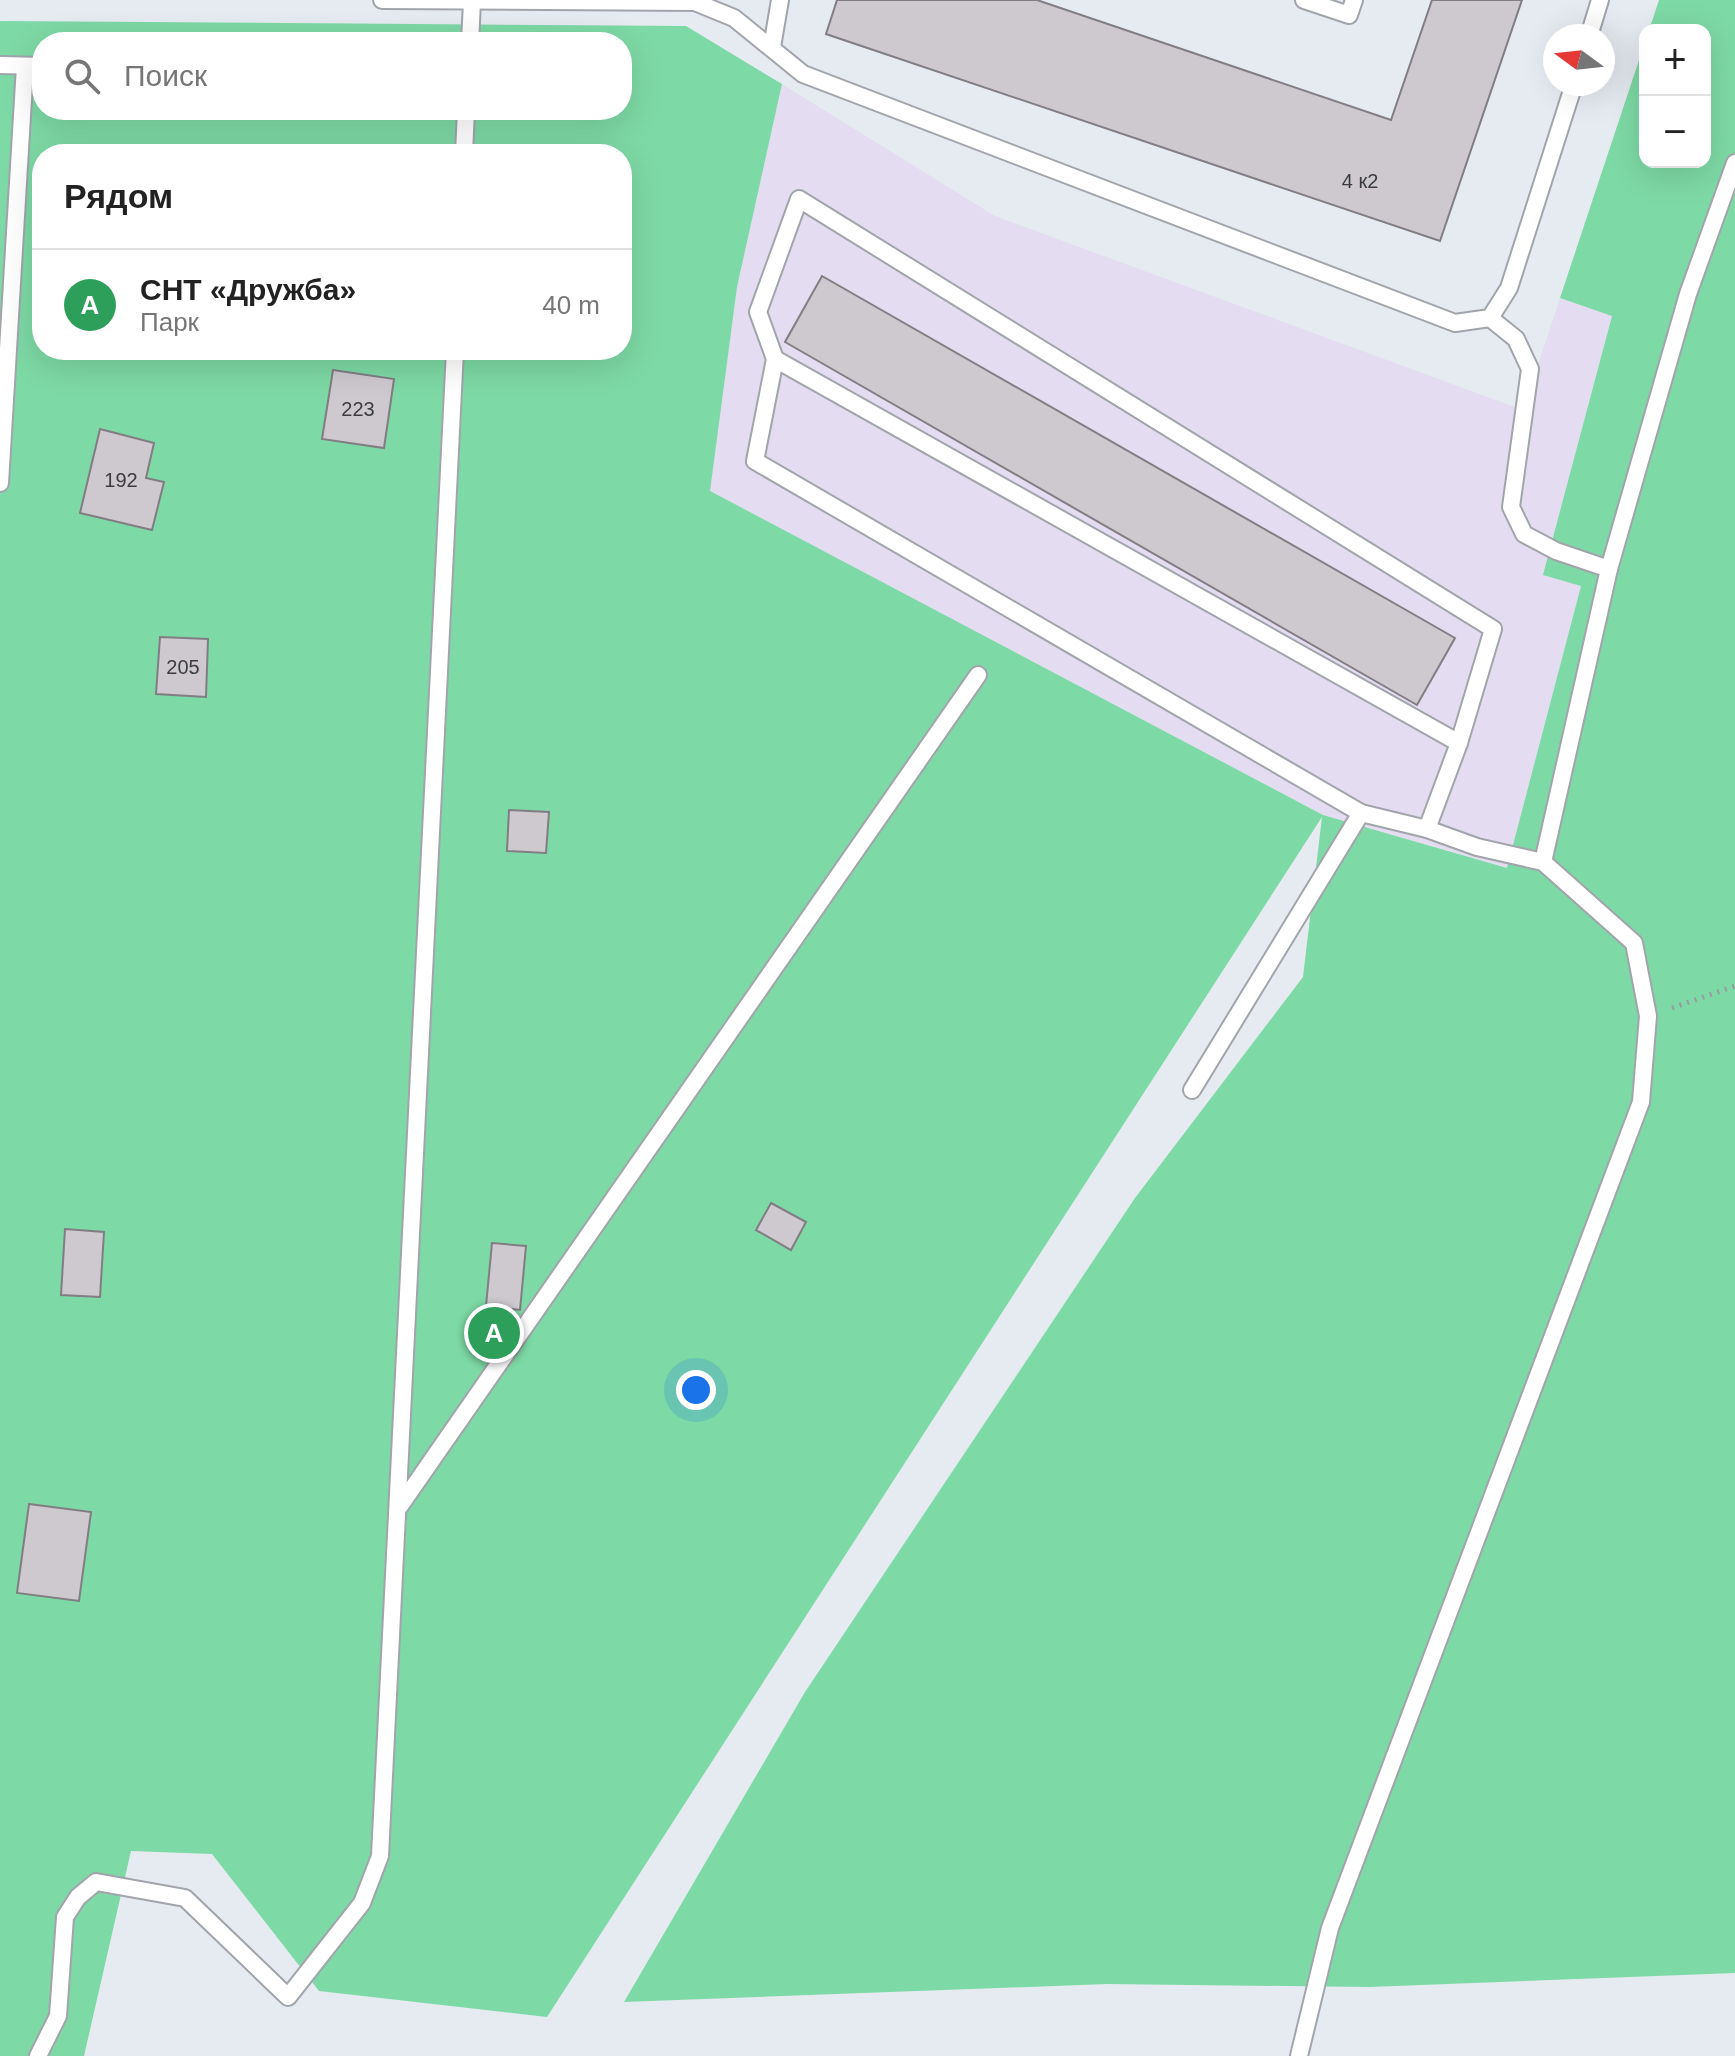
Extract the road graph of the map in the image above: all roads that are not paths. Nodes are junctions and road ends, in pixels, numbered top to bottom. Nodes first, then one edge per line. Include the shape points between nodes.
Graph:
1 (382, 0) edge
2 (780, 0) edge
3 (1304, 0) edge
4 (1354, 0) edge
5 (1600, 0) edge
6 (472, 2) edge
7 (1593, 24) edge
8 (470, 32) edge
9 (772, 47) junction
10 (0, 65) edge
11 (32, 66) edge
12 (32, 91) edge
13 (1570, 96) edge
14 (466, 120) edge
15 (464, 144) edge
16 (1735, 163) edge
17 (1490, 318) junction
18 (775, 359) junction
19 (455, 360) edge
20 (0, 483) edge
21 (1609, 569) junction
22 (978, 675) dead end
23 (1459, 743) junction
24 (1361, 813) junction
25 (1427, 829) junction
26 (1543, 862) junction
27 (1192, 1090) dead end
28 (399, 1508) junction
29 (38, 2056) edge
30 (1299, 2056) edge

1 - 6 lane
2 - 9 lane
3 - 4 lane via 1349,15
5 - 7 lane
6 - 8 lane
6 - 9 lane via 695,2 734,18
9 - 17 lane via 803,74 1455,323
10 - 11 lane
12 - 20 lane
13 - 17 lane via 1509,288
14 - 15 lane
16 - 21 lane via 1688,294
17 - 21 lane via 1516,339 1530,369 1511,507 1524,534
18 - 23 lane
18 - 23 lane via 758,312 799,199 1493,629
18 - 24 lane via 755,461
19 - 28 lane
21 - 26 lane
22 - 28 lane
23 - 25 lane
24 - 25 lane
24 - 27 lane
25 - 26 lane
26 - 30 lane via 1634,943 1648,1016 1641,1102 1330,1928
28 - 29 lane via 380,1856 362,1903 288,1997 185,1898 96,1882 65,1917 58,2016

